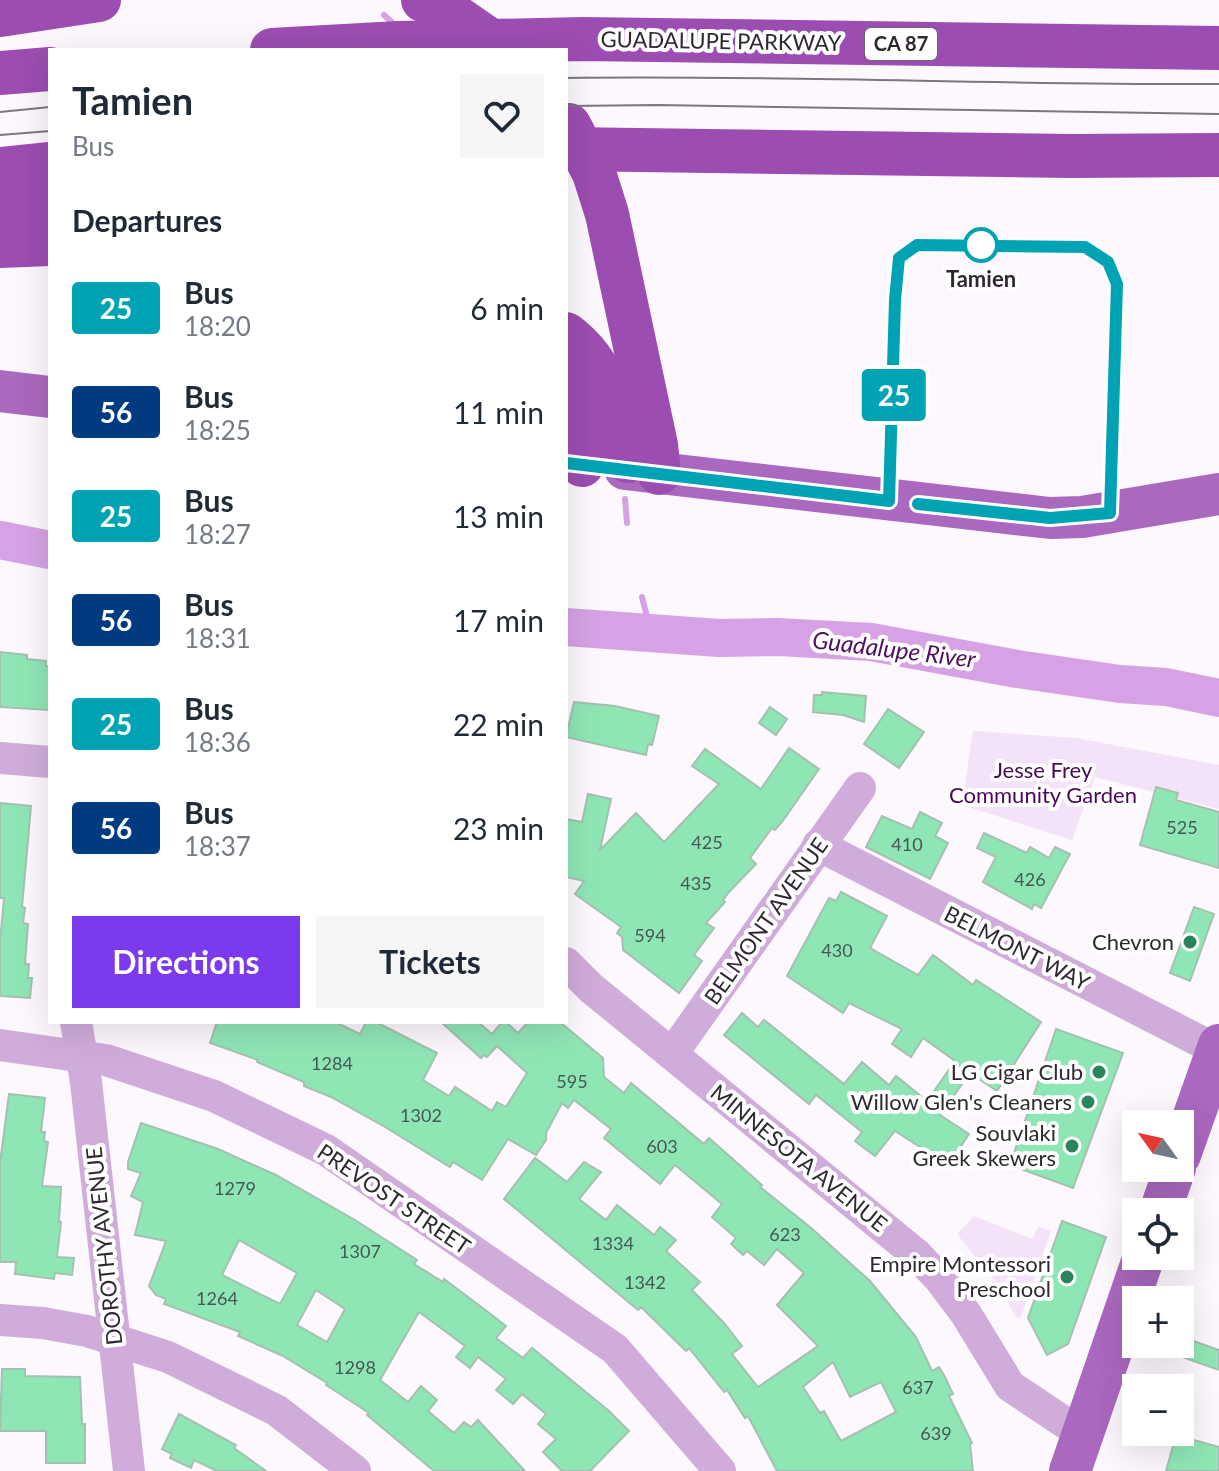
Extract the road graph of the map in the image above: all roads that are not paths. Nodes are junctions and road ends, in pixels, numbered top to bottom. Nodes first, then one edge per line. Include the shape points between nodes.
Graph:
1 (99, 0) edge
2 (423, 0) edge
3 (0, 15) edge
4 (308, 48) edge
5 (500, 48) edge
6 (1219, 48) edge
7 (48, 69) edge
8 (0, 73) edge
9 (568, 125) edge
10 (568, 149) edge
11 (1219, 155) edge
12 (48, 164) edge
13 (0, 169) edge
14 (48, 202) edge
15 (0, 209) edge
16 (48, 244) edge
17 (0, 246) edge
18 (568, 335) edge
19 (568, 355) edge
20 (0, 391) edge
21 (48, 397) edge
22 (574, 464) edge
23 (644, 472) junction
24 (1219, 494) edge
25 (0, 758) edge
26 (48, 762) edge
27 (860, 788) dead end
28 (818, 845) junction
29 (568, 965) edge
30 (76, 1024) edge
31 (0, 1045) edge
32 (1218, 1048) edge
33 (672, 1054) junction
34 (82, 1056) junction
35 (1194, 1116) edge
36 (1139, 1270) edge
37 (0, 1320) edge
38 (114, 1339) junction
39 (1076, 1452) edge
40 (129, 1471) edge
41 (355, 1471) edge
42 (720, 1471) edge

1 - 3 highway
2 - 5 highway
4 - 6 highway, GUADALUPE PARKWAY / CA 87 via 583,39
7 - 8 highway
9 - 23 highway via 594,173 607,214 656,445
10 - 11 highway
12 - 13 highway
14 - 15 highway
16 - 17 highway
18 - 23 highway via 602,374
19 - 22 highway via 584,393 586,417
20 - 21 main road
22 - 23 main road
23 - 24 main road via 1050,518
25 - 26 street
27 - 28 street, BELMONT AVENUE
28 - 32 street, BELMONT WAY
28 - 33 street, BELMONT AVENUE
29 - 33 street, MINNESOTA AVENUE
30 - 34 street, DOROTHY AVENUE
31 - 34 street, PREVOST STREET
32 - 35 main road
33 - 39 street, MINNESOTA AVENUE via 917,1255 966,1314 1010,1386
34 - 38 street, DOROTHY AVENUE
34 - 42 street, PREVOST STREET via 214,1096 326,1150 615,1349
36 - 39 main road
37 - 38 street via 43,1323
38 - 40 street, DOROTHY AVENUE
38 - 41 street via 168,1357 276,1410

